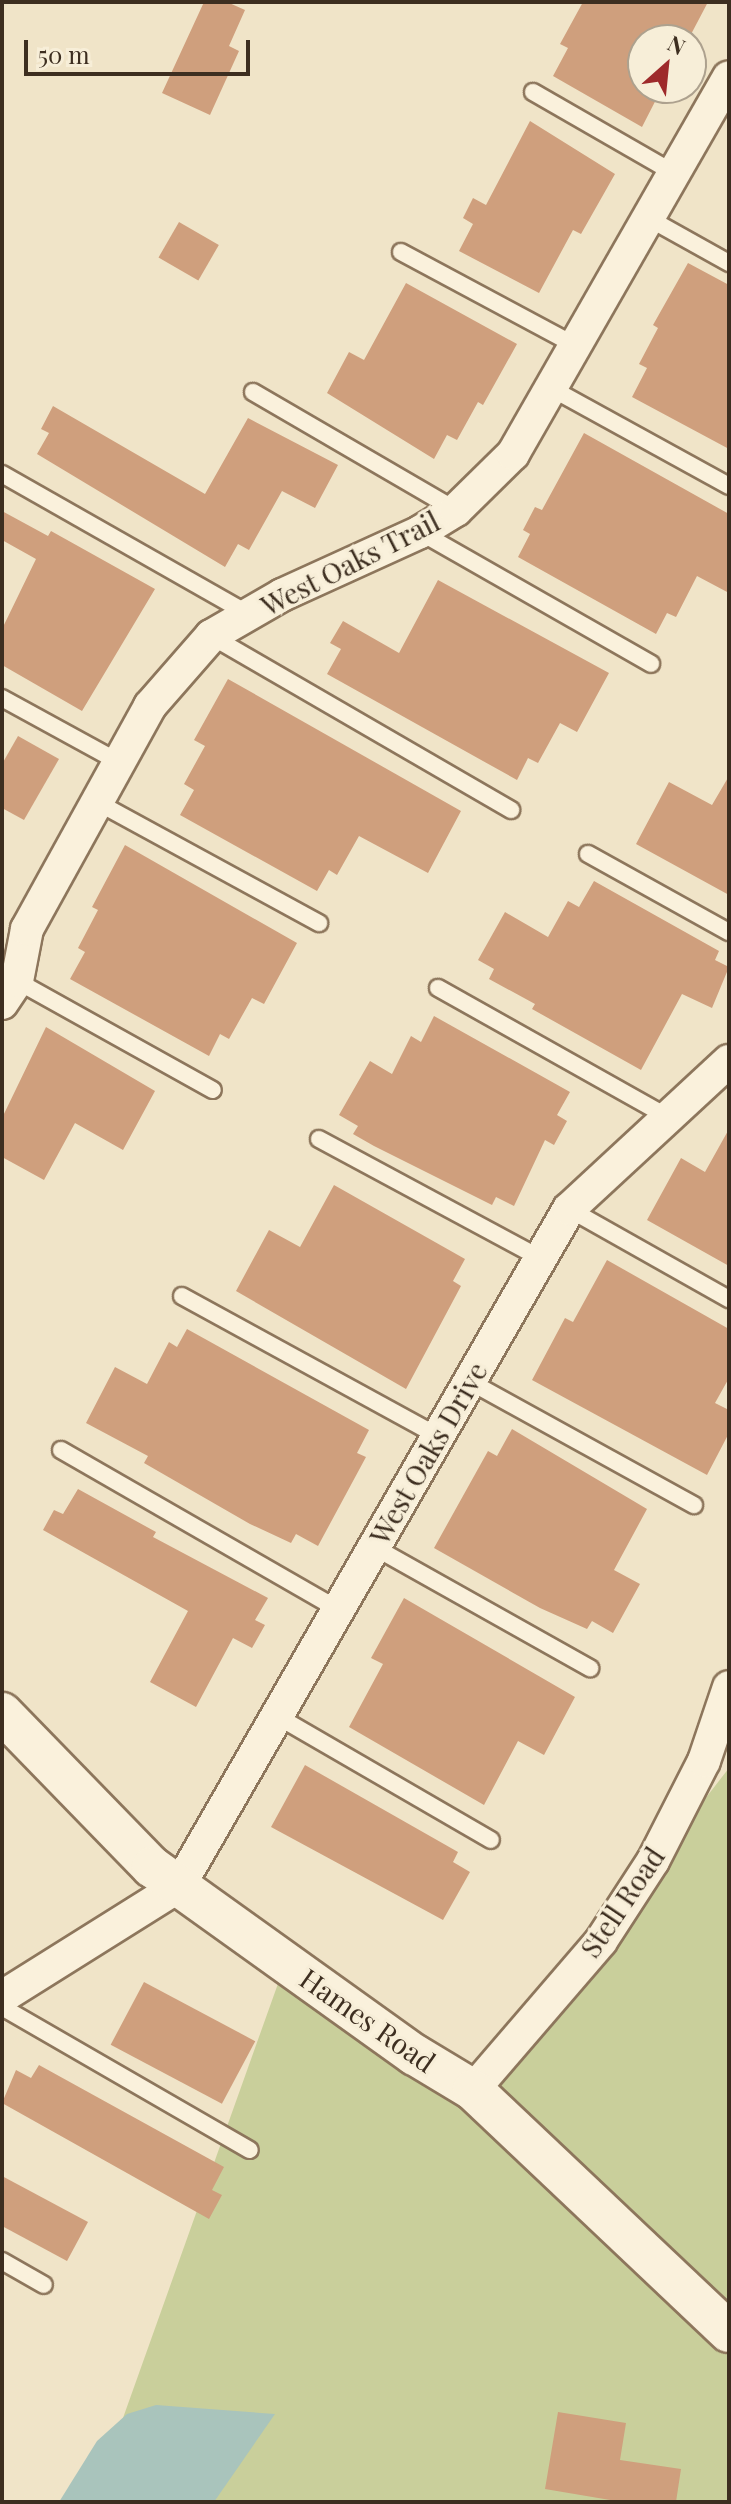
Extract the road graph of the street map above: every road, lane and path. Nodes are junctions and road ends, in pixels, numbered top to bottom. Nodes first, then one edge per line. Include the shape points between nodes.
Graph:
1 (729, 77) edge
2 (533, 92) dead end
3 (674, 173) junction
4 (648, 218) junction
5 (401, 252) dead end
6 (729, 263) edge
7 (576, 346) junction
8 (551, 388) junction
9 (253, 392) dead end
10 (2, 474) edge
11 (729, 486) edge
12 (456, 510) junction
13 (420, 532) junction
14 (248, 614) junction
15 (211, 636) junction
16 (651, 664) dead end
17 (2, 698) edge
18 (119, 762) junction
19 (97, 802) junction
20 (511, 810) dead end
21 (588, 854) dead end
22 (319, 923) dead end
23 (729, 932) edge
24 (438, 988) dead end
25 (9, 992) edge
26 (724, 1072) edge
27 (213, 1090) dead end
28 (666, 1116) junction
29 (319, 1139) dead end
30 (569, 1209) junction
31 (540, 1258) junction
32 (182, 1296) dead end
33 (729, 1299) edge
34 (469, 1381) junction
35 (438, 1436) junction
36 (61, 1450) dead end
37 (694, 1505) dead end
38 (374, 1547) junction
39 (338, 1609) junction
40 (590, 1668) dead end
41 (729, 1687) edge
42 (2, 1713) edge
43 (277, 1716) junction
44 (491, 1840) dead end
45 (179, 1886) junction
46 (2, 1997) edge
47 (2, 2007) edge
48 (473, 2090) junction
49 (250, 2150) dead end
50 (2, 2261) edge
51 (44, 2285) dead end
52 (729, 2332) edge

1 - 3 street, West Oaks Trail
2 - 3 lane
3 - 4 street, West Oaks Trail
4 - 6 lane
4 - 7 street, West Oaks Trail
5 - 7 lane
7 - 8 street, West Oaks Trail
8 - 11 lane
8 - 12 street, West Oaks Trail via 513,454
9 - 12 lane
10 - 14 lane
12 - 13 street, West Oaks Trail
13 - 14 street, West Oaks Trail
13 - 16 lane
14 - 15 street, West Oaks Trail
15 - 18 street, West Oaks Trail via 150,706
15 - 20 lane
17 - 18 lane
18 - 19 street, West Oaks Trail
19 - 22 lane
19 - 25 street, West Oaks Trail via 27,929
21 - 23 lane
24 - 28 lane
25 - 27 lane
26 - 28 street, West Oaks Drive
28 - 30 street, West Oaks Drive
29 - 31 lane
30 - 31 street, West Oaks Drive
30 - 33 lane
31 - 34 street, West Oaks Drive
32 - 35 lane
34 - 35 street, West Oaks Drive
34 - 37 lane
35 - 38 street, West Oaks Drive
36 - 39 lane
38 - 39 street, West Oaks Drive
38 - 40 lane
39 - 43 street, West Oaks Drive
41 - 48 street, Stell Road via 704,1761 653,1861 601,1941
42 - 45 street, Hames Road via 85,1803
43 - 44 lane
43 - 45 street, West Oaks Drive
45 - 46 street
45 - 48 street, Hames Road via 415,2055
47 - 49 lane
48 - 52 street, Hames Road
50 - 51 lane

